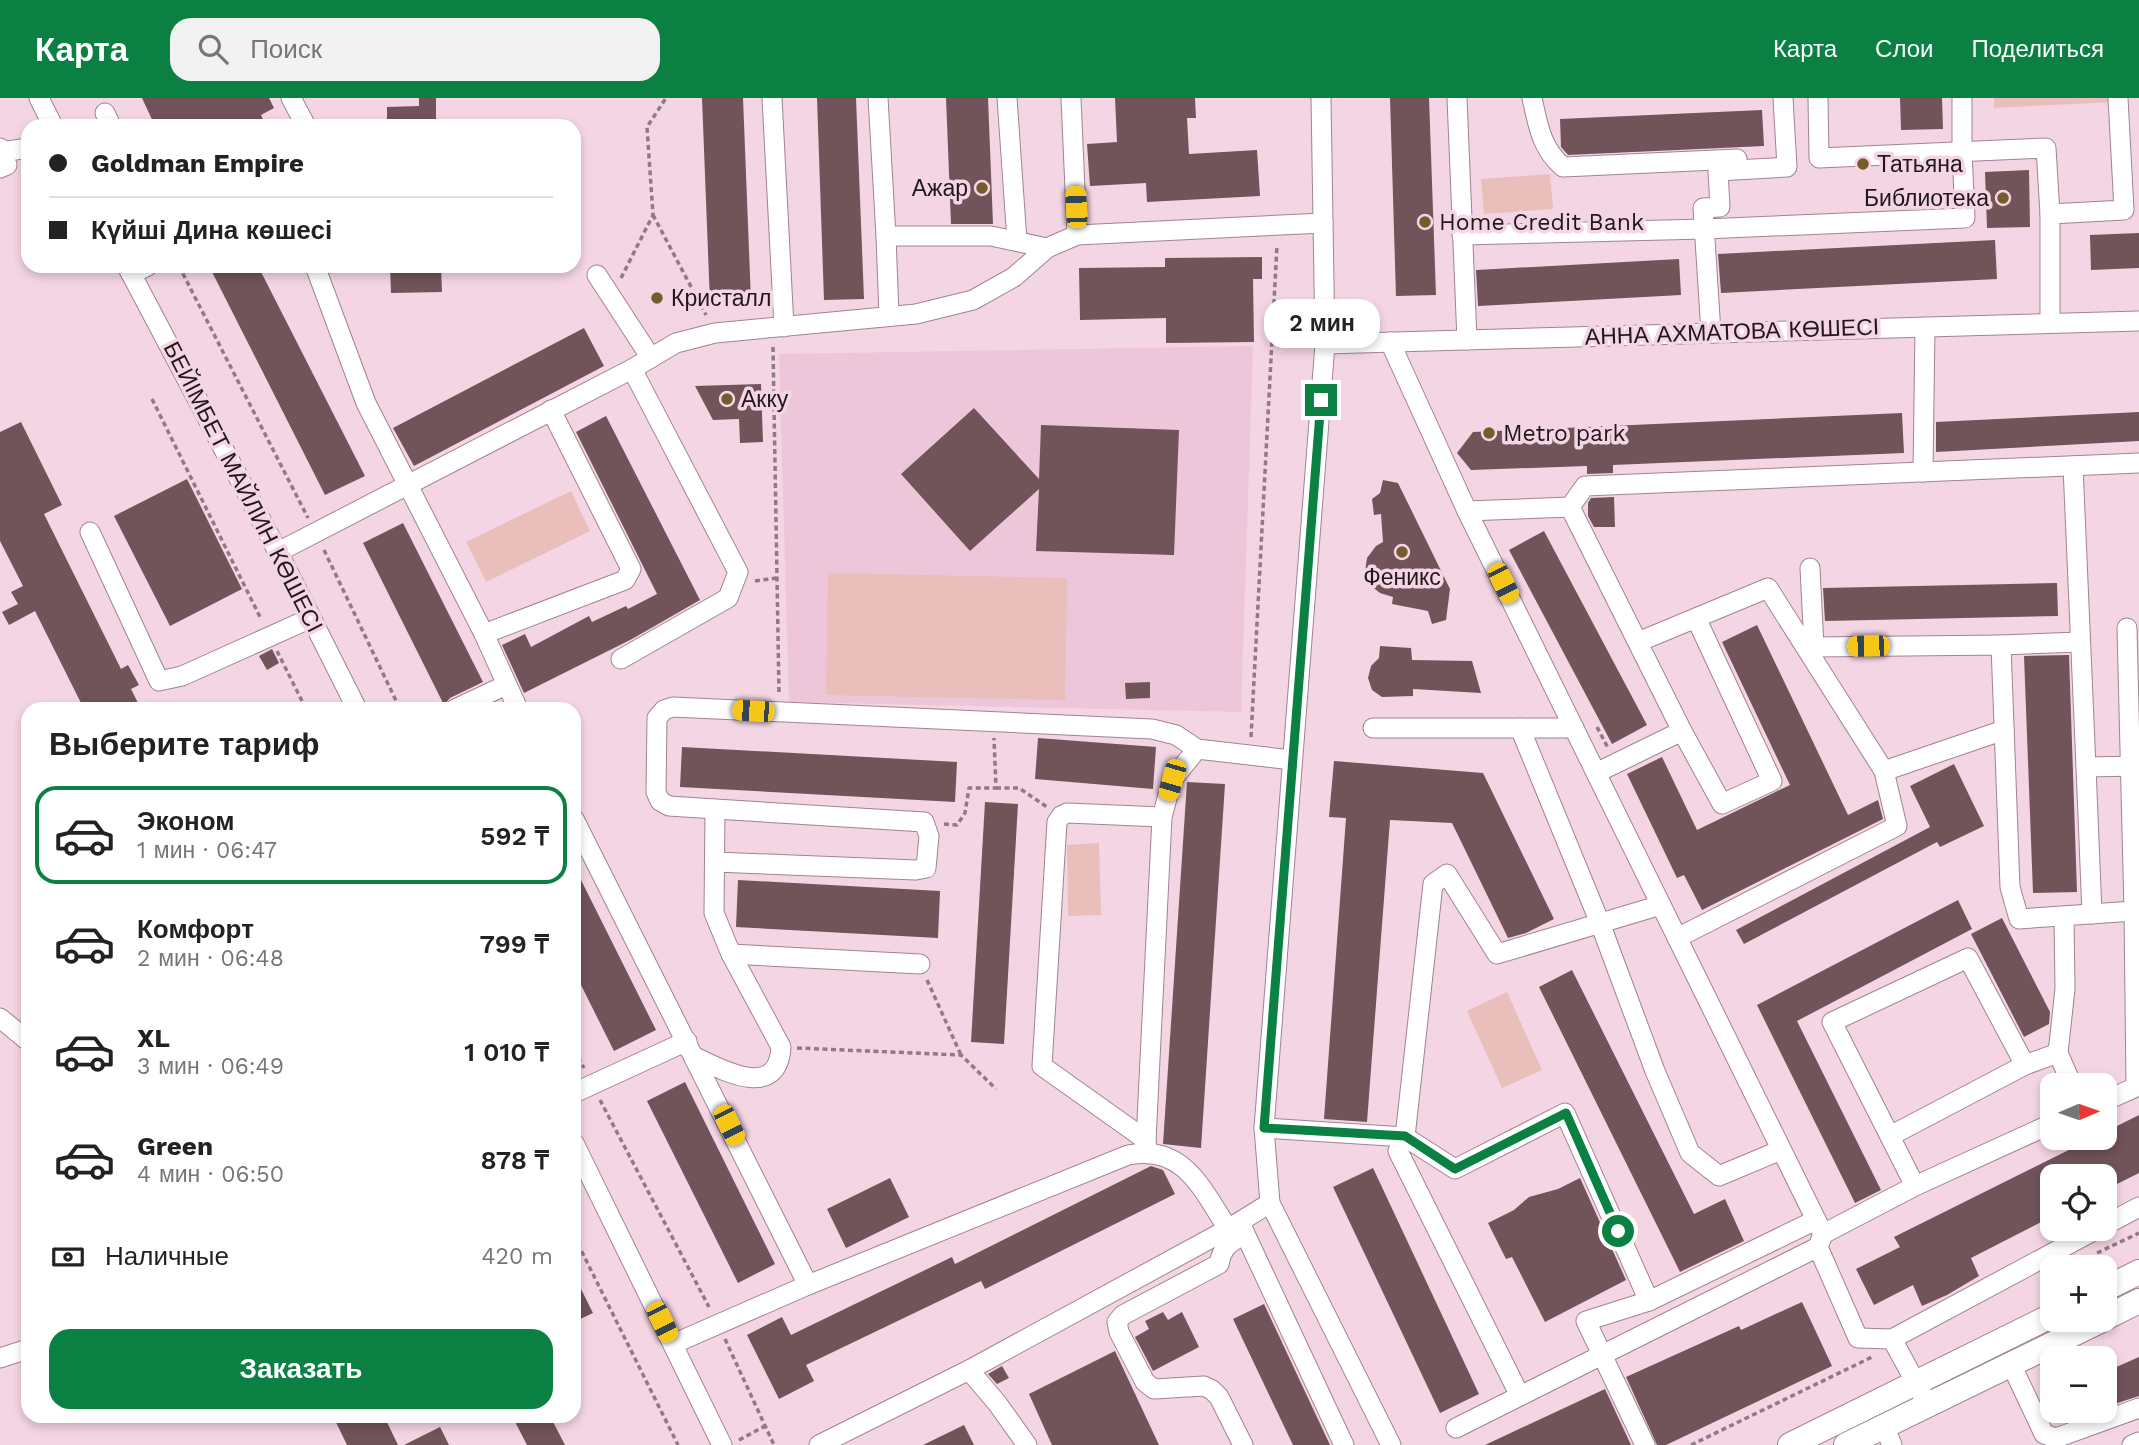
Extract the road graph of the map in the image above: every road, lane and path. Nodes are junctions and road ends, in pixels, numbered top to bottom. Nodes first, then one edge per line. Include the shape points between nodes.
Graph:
1 (39, 98) edge
2 (291, 98) edge
3 (666, 98) edge
4 (772, 98) edge
5 (878, 98) edge
6 (1007, 98) edge
7 (1071, 98) edge
8 (1321, 98) edge
9 (1457, 98) edge
10 (1532, 98) edge
11 (1783, 98) edge
12 (1818, 98) edge
13 (1962, 98) edge
14 (2118, 98) edge
15 (50, 119) edge
16 (302, 119) edge
17 (21, 150) edge
18 (1962, 151) junction
19 (1, 156) edge
20 (1787, 156) junction
21 (2050, 214) junction
22 (653, 215) junction
23 (1323, 223) junction
24 (1278, 225) junction
25 (1704, 229) junction
26 (1077, 235) junction
27 (1462, 235) junction
28 (886, 236) junction
29 (1017, 241) junction
30 (1047, 248) junction
31 (138, 273) edge
32 (183, 273) edge
33 (318, 273) edge
34 (597, 275) dead end
35 (612, 295) junction
36 (890, 316) junction
37 (2139, 321) edge
38 (2050, 323) junction
39 (778, 327) junction
40 (1925, 327) junction
41 (715, 333) junction
42 (1711, 333) junction
43 (1467, 340) junction
44 (1390, 342) junction
45 (1325, 344) junction
46 (651, 358) junction
47 (632, 369) junction
48 (152, 399) dead end
49 (551, 410) junction
50 (2139, 463) edge
51 (2073, 466) junction
52 (1923, 472) junction
53 (407, 486) junction
54 (1570, 507) junction
55 (1467, 510) junction
56 (90, 532) dead end
57 (316, 533) junction
58 (278, 552) junction
59 (1810, 568) dead end
60 (311, 618) junction
61 (1696, 618) junction
62 (2127, 628) dead end
63 (484, 634) junction
64 (270, 636) junction
65 (1638, 642) junction
66 (2080, 642) junction
67 (2001, 645) junction
68 (621, 659) dead end
69 (506, 685) junction
70 (303, 702) edge
71 (353, 702) edge
72 (397, 702) edge
73 (470, 702) edge
74 (514, 702) edge
75 (779, 712) junction
76 (994, 722) junction
77 (1373, 727) dead end
78 (1520, 728) junction
79 (1574, 728) junction
80 (2004, 730) junction
81 (1682, 731) junction
82 (1196, 749) junction
83 (1250, 755) junction
84 (1292, 760) junction
85 (2134, 766) edge
86 (2085, 767) junction
87 (1884, 771) junction
88 (1596, 773) junction
89 (996, 788) junction
90 (715, 809) junction
91 (1061, 816) junction
92 (1162, 817) junction
93 (924, 822) junction
94 (581, 834) edge
95 (715, 862) junction
96 (1661, 905) junction
97 (2134, 911) junction
98 (2092, 914) junction
99 (2064, 917) junction
100 (1600, 923) junction
101 (1677, 938) junction
102 (731, 954) junction
103 (920, 964) joint
104 (0, 1018) edge
105 (21, 1035) edge
106 (781, 1047) junction
107 (691, 1049) junction
108 (2058, 1053) junction
109 (961, 1055) junction
110 (2025, 1065) junction
111 (2067, 1073) edge
112 (583, 1089) edge
113 (996, 1089) dead end
114 (2138, 1091) edge
115 (2118, 1097) edge
116 (1264, 1128) junction
117 (2040, 1129) edge
118 (1405, 1136) junction
119 (1890, 1136) junction
120 (1147, 1146) junction
121 (1782, 1150) junction
122 (581, 1157) edge
123 (1915, 1186) junction
124 (1270, 1203) junction
125 (2139, 1207) edge
126 (2117, 1219) edge
127 (1237, 1228) junction
128 (1819, 1233) junction
129 (2139, 1233) edge
130 (2075, 1241) edge
131 (581, 1250) edge
132 (2093, 1255) edge
133 (2139, 1272) edge
134 (2117, 1283) edge
135 (808, 1285) junction
136 (1649, 1301) junction
137 (2137, 1303) edge
138 (2117, 1313) edge
139 (2040, 1321) edge
140 (718, 1324) junction
141 (2077, 1332) edge
142 (1892, 1339) junction
143 (673, 1344) junction
144 (21, 1351) edge
145 (1602, 1355) junction
146 (0, 1358) edge
147 (2011, 1364) junction
148 (969, 1370) junction
149 (1915, 1383) junction
150 (1520, 1396) junction
151 (1928, 1405) junction
152 (2139, 1408) edge
153 (765, 1426) junction
154 (1456, 1428) dead end
155 (1888, 1436) edge
156 (2139, 1442) edge
157 (678, 1445) edge
158 (722, 1445) edge
159 (730, 1445) edge
160 (774, 1445) edge
161 (819, 1445) edge
162 (1027, 1445) edge
163 (1243, 1445) edge
164 (1344, 1445) edge
165 (1391, 1445) edge
166 (1645, 1445) edge
167 (1790, 1445) edge
168 (1846, 1445) edge
169 (2132, 1445) edge

1 - 15 street
2 - 16 street
3 - 22 path via 647,127
4 - 39 street
5 - 28 street
6 - 29 street
7 - 26 street
8 - 23 street
9 - 27 street
10 - 20 street via 1540,136 1563,167
11 - 20 street
12 - 18 street via 1819,158
13 - 18 street
14 - 21 street via 2124,210
17 - 19 street
18 - 21 street via 2046,148
18 - 25 street via 1965,218
20 - 25 street via 1787,167 1718,171 1720,207 1703,208
21 - 38 street
22 - 35 path
22 - 41 path
23 - 24 street
23 - 45 street
24 - 26 street
24 - 83 path
25 - 27 street
25 - 42 street
26 - 30 street
27 - 43 street
28 - 29 street via 991,236
28 - 36 street
29 - 30 street
30 - 36 street via 1014,277 973,300
31 - 58 street, БЕЙІМБЕТ МАЙЛИН КӨШЕСІ
32 - 57 path
33 - 53 street via 366,403
34 - 35 street
35 - 46 street
36 - 39 street
37 - 38 street, АННА АХМАТОВА КӨШЕСІ
38 - 40 street, АННА АХМАТОВА КӨШЕСІ
39 - 41 street
39 - 75 path
40 - 42 street, АННА АХМАТОВА КӨШЕСІ
40 - 52 street
41 - 46 street via 676,343
42 - 43 street, АННА АХМАТОВА КӨШЕСІ
43 - 44 street, АННА АХМАТОВА КӨШЕСІ
44 - 45 street, АННА АХМАТОВА КӨШЕСІ
44 - 55 street
45 - 84 street
46 - 47 street
47 - 49 street
47 - 68 street via 738,572 729,598
48 - 64 path
49 - 53 street
49 - 63 street via 631,569 625,580
50 - 51 street
51 - 52 street
51 - 66 street
52 - 54 street via 1585,486
53 - 57 street
53 - 63 street
54 - 55 street
54 - 65 street
55 - 79 street
56 - 64 street via 159,681 182,676
57 - 58 street
57 - 72 path
58 - 60 street, БЕЙІМБЕТ МАЙЛИН КӨШЕСІ
59 - 67 street via 1814,647
60 - 64 street
60 - 71 street, БЕЙІМБЕТ МАЙЛИН КӨШЕСІ
61 - 65 street
61 - 81 street via 1772,781 1722,804
61 - 87 street via 1768,588
62 - 85 street
63 - 69 street
64 - 70 path
65 - 81 street
66 - 67 street
66 - 86 street
67 - 80 street
69 - 73 street
69 - 74 street
75 - 76 street
75 - 90 street via 673,707 657,718 656,792 660,802
76 - 82 street via 1152,729 1176,735
76 - 89 path
77 - 78 street
78 - 79 street
78 - 100 street
79 - 88 street
80 - 87 street
80 - 99 street via 2010,887 2019,919
81 - 88 street
82 - 83 street
82 - 92 street via 1172,780
83 - 84 street
84 - 116 street
85 - 86 street
85 - 97 street
86 - 98 street
87 - 101 street via 1897,826
88 - 96 street
89 - 91 path via 1019,788
89 - 93 path via 969,789 965,813 957,825
90 - 93 street
90 - 95 street
91 - 92 street
91 - 120 street via 1057,822 1042,1066
92 - 120 street
93 - 95 street via 929,836 926,868 916,870
94 - 107 street
95 - 102 street via 714,913
96 - 100 street
96 - 101 street
97 - 98 street
97 - 114 street
98 - 99 street
99 - 108 street via 2065,989
100 - 118 street via 1497,954 1447,874 1433,884
100 - 121 street via 1690,1153 1719,1176
101 - 121 street
102 - 103 street
102 - 106 street
103 - 109 path
104 - 105 street
106 - 107 street via 773,1069 754,1079 721,1070
106 - 109 path
107 - 112 street
107 - 135 street
108 - 110 street
108 - 111 street
109 - 113 path
110 - 119 street
110 - 119 street via 1968,958 1832,1022
112 - 140 path
114 - 115 street
116 - 118 street
116 - 124 street
117 - 123 street
118 - 136 street via 1455,1169 1566,1113
118 - 150 street via 1398,1151
119 - 123 street
120 - 127 street via 1173,1158 1195,1177
120 - 135 street
121 - 128 street
122 - 143 street
123 - 128 street
124 - 127 street
124 - 165 street
125 - 126 street
127 - 148 street
127 - 163 street via 1220,1253 1219,1264 1117,1322 1144,1382 1154,1389 1204,1386 1212,1390
127 - 164 street
128 - 136 street
128 - 142 street via 1858,1338
128 - 145 street
129 - 132 path
130 - 142 street
131 - 157 path
133 - 134 main road
135 - 140 street
136 - 145 street via 1586,1321
137 - 138 main road
139 - 149 main road
140 - 143 street
140 - 153 path
141 - 147 main road
142 - 149 street
143 - 158 street
144 - 146 street
145 - 150 street
145 - 166 street
147 - 151 main road
147 - 152 street via 2045,1434 2056,1438
148 - 161 street
148 - 162 street
149 - 151 street
149 - 167 main road
150 - 154 street
151 - 155 main road
153 - 159 path
153 - 160 path
155 - 168 main road
156 - 169 street

